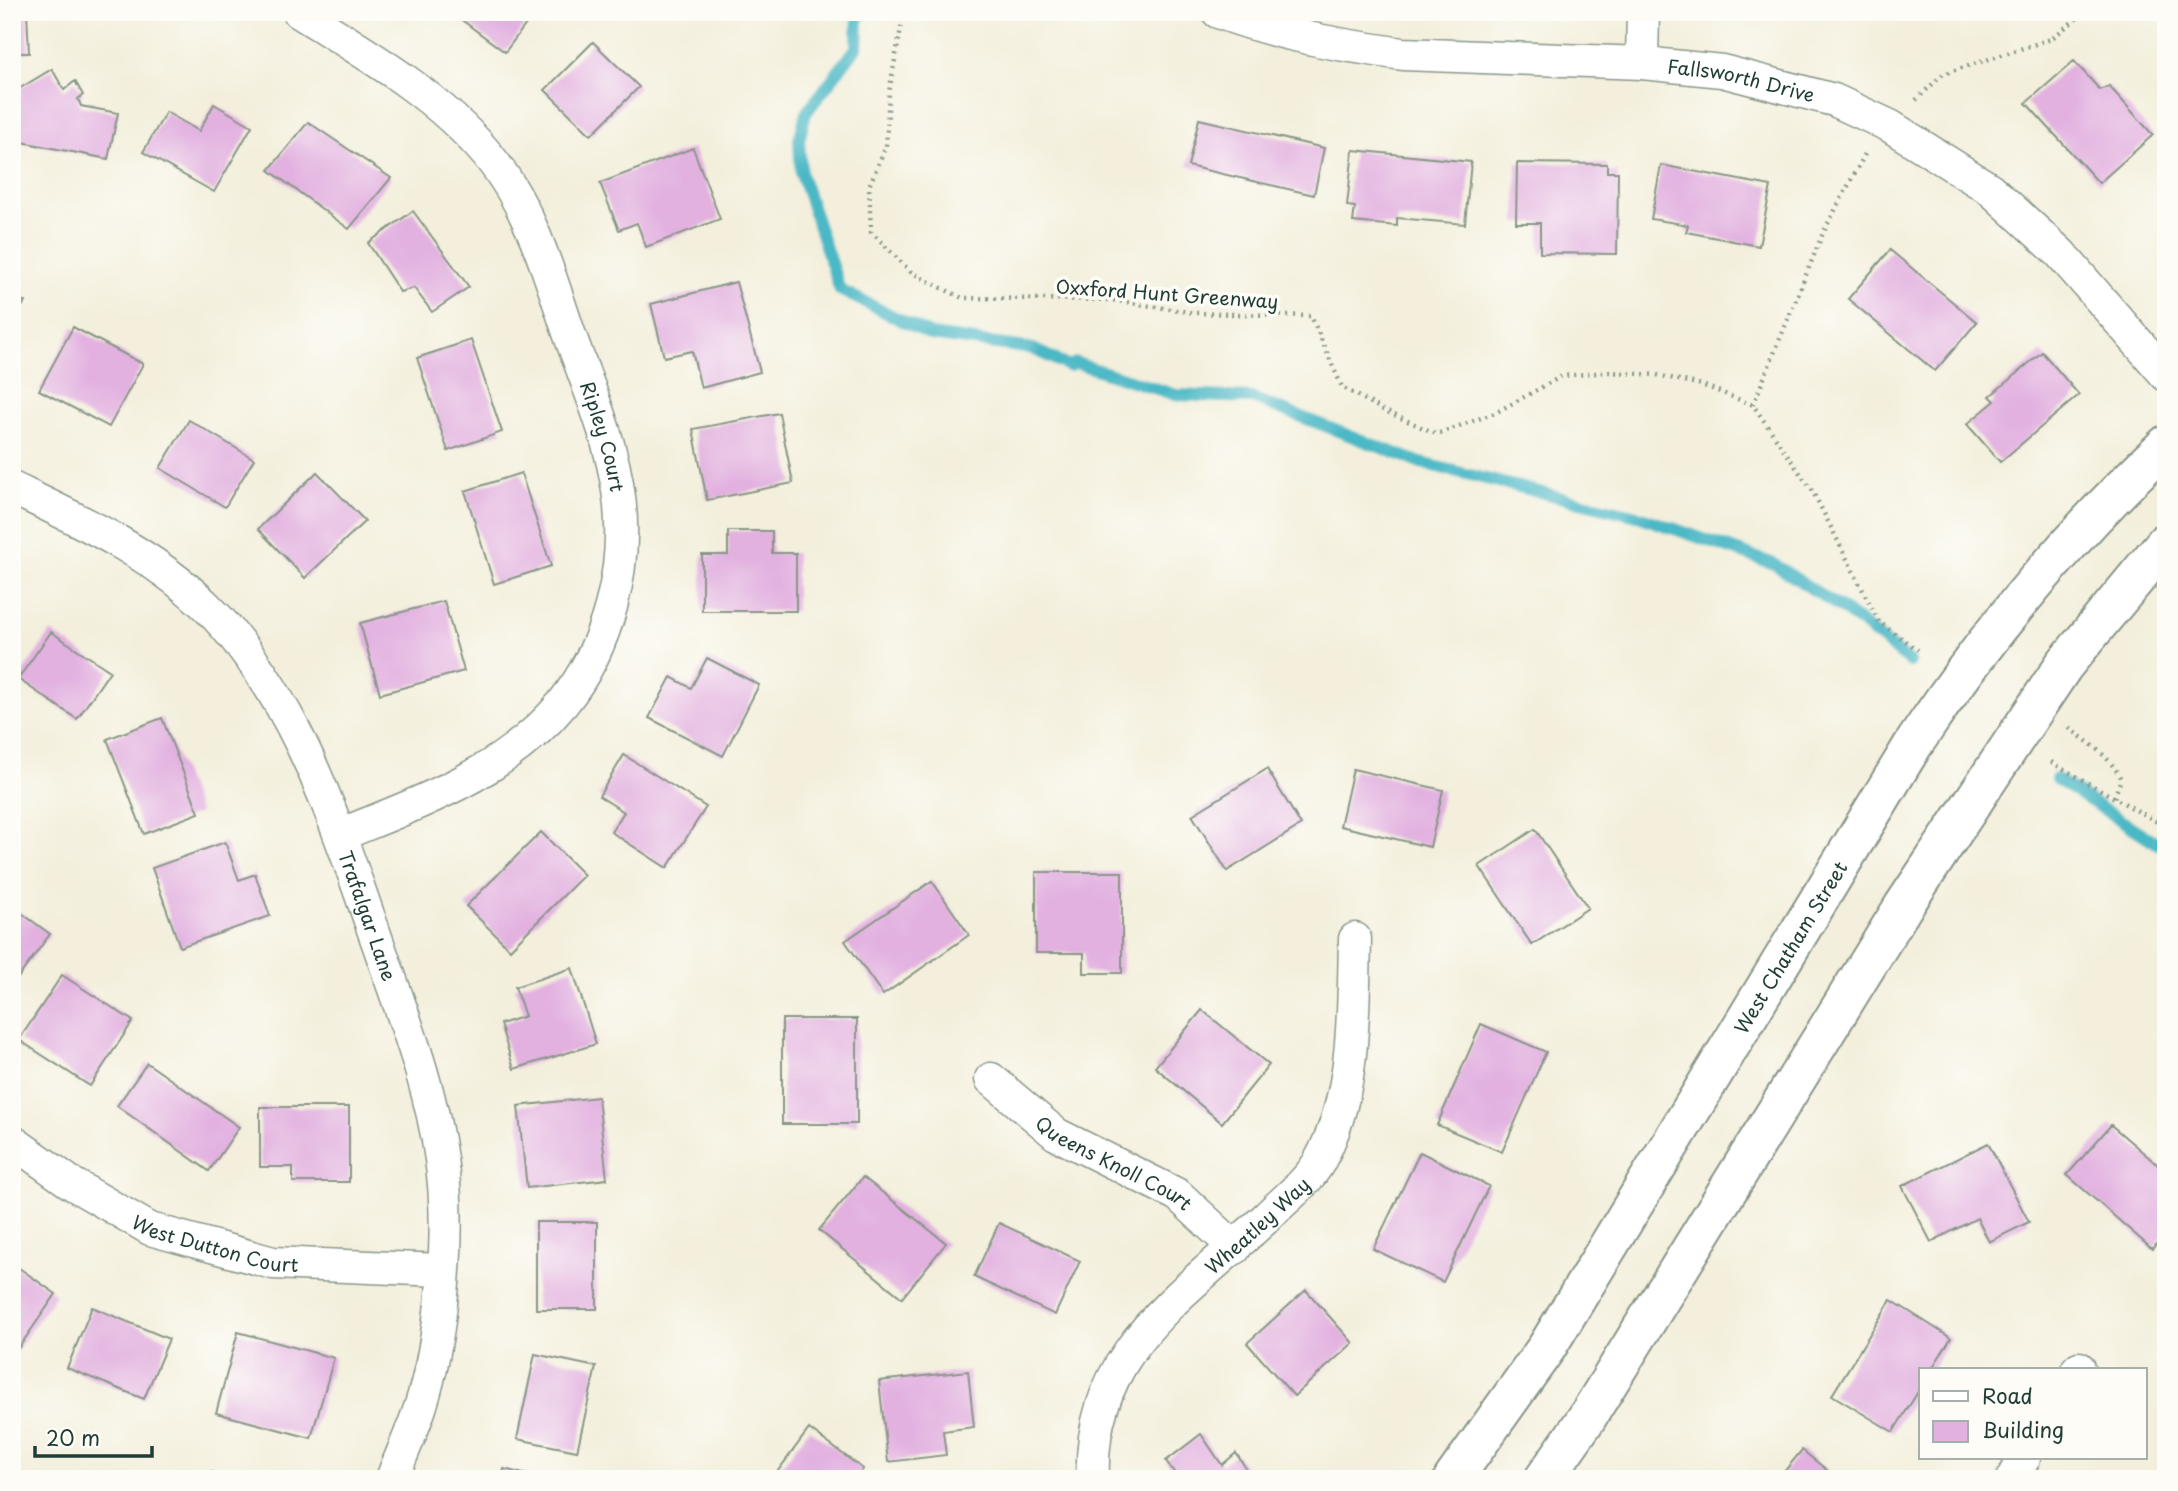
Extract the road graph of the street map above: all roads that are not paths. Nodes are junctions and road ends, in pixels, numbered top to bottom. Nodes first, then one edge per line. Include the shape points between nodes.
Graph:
1 (299, 12) edge
2 (1218, 12) edge
3 (1643, 12) edge
4 (1642, 62) junction
5 (2166, 375) edge
6 (2166, 445) edge
7 (12, 488) edge
8 (2166, 542) edge
9 (340, 835) junction
10 (1355, 939) dead end
11 (991, 1079) dead end
12 (12, 1141) edge
13 (1235, 1248) junction
14 (442, 1269) junction
15 (2023, 1460) edge
16 (392, 1479) edge
17 (1093, 1479) edge
18 (1454, 1479) edge
19 (1544, 1479) edge
20 (2011, 1479) edge

1 - 9 street, Ripley Court via 427,94 486,153 514,190 547,267 605,438 619,497 616,580 606,624 594,656 563,703 499,762 450,789
2 - 4 street, Fallsworth Drive via 1296,38 1403,54
3 - 4 street
4 - 5 street, Fallsworth Drive via 1722,71 1834,100 1932,151 1990,189 2029,222
6 - 18 street, West Chatham Street via 2063,548 1953,686 1547,1347
7 - 9 street, Trafalgar Lane via 110,535 162,568 206,606 241,646 284,712
8 - 19 street via 2064,665 1903,907 1615,1373
9 - 14 street, Trafalgar Lane via 426,1093 441,1160
10 - 13 street, Wheatley Way via 1353,1032 1337,1120 1318,1164
11 - 13 street, Queens Knoll Court via 1056,1134 1178,1195
12 - 14 street, West Dutton Court via 71,1183 150,1229 273,1263
13 - 17 street, Wheatley Way via 1167,1307 1112,1375 1093,1434
14 - 16 street, Trafalgar Lane via 437,1330 421,1407
15 - 20 street

